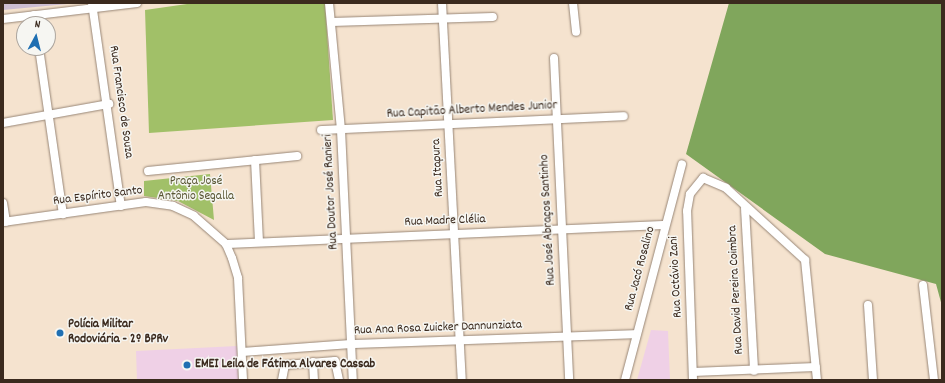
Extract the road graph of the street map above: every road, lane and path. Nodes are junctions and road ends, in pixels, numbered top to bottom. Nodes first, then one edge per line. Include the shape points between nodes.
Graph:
1 (137, 3) edge
2 (329, 3) edge
3 (442, 3) edge
4 (573, 3) edge
5 (93, 6) edge
6 (34, 15) joint
7 (493, 16) dead end
8 (443, 18) junction
9 (3, 19) edge
10 (332, 22) junction
11 (576, 32) dead end
12 (40, 56) edge
13 (554, 58) dead end
14 (109, 104) junction
15 (49, 116) junction
16 (624, 116) dead end
17 (556, 119) junction
18 (3, 123) edge
19 (449, 124) junction
20 (321, 130) dead end
21 (341, 130) junction
22 (297, 156) dead end
23 (255, 160) junction
24 (682, 164) dead end
25 (148, 171) dead end
26 (3, 203) edge
27 (121, 206) junction
28 (745, 208) junction
29 (63, 214) junction
30 (4, 222) edge
31 (665, 225) junction
32 (560, 229) junction
33 (454, 233) junction
34 (346, 238) junction
35 (259, 241) junction
36 (226, 244) junction
37 (923, 285) dead end
38 (868, 305) dead end
39 (636, 334) junction
40 (568, 336) junction
41 (461, 339) junction
42 (352, 344) junction
43 (297, 348) junction
44 (242, 352) junction
45 (297, 362) junction
46 (313, 362) junction
47 (816, 367) junction
48 (754, 370) junction
49 (693, 376) edge
50 (243, 380) edge
51 (282, 380) edge
52 (314, 380) edge
53 (339, 380) edge
54 (353, 380) edge
55 (462, 380) edge
56 (569, 380) edge
57 (625, 380) edge
58 (817, 380) edge
59 (873, 380) edge
60 (934, 380) edge

1 - 5 street
2 - 10 street, Rua Doutor José Ranieri
3 - 8 street, Rua Itapura
4 - 11 street
5 - 6 street
5 - 14 street, Rua Francisco de Souza
6 - 9 street
7 - 8 street
8 - 10 street
8 - 19 street, Rua Itapura
10 - 21 street, Rua Doutor José Ranieri
12 - 15 street
13 - 17 street, Rua José Abraços Santinho
14 - 15 street
14 - 27 street, Rua Francisco de Souza
15 - 18 street
15 - 29 street
16 - 17 street, Rua Capitão Alberto Mendes Junior
17 - 19 street, Rua Capitão Alberto Mendes Junior
17 - 32 street, Rua José Abraços Santinho
19 - 21 street, Rua Capitão Alberto Mendes Junior
19 - 33 street, Rua Itapura
20 - 21 street, Rua Capitão Alberto Mendes Junior
21 - 34 street, Rua Doutor José Ranieri
22 - 23 street
23 - 25 street
23 - 35 street
24 - 31 street, Rua Jacó Rosalino
26 - 30 street
27 - 29 street, Rua Espírito Santo
27 - 36 street, Rua Espírito Santo via 160,202 194,216
28 - 47 street via 801,254 808,269
28 - 48 street, Rua David Pereira Coimbra
28 - 49 street, Rua Octávio Zani via 722,185 703,178 690,194 687,211
29 - 30 street, Rua Espírito Santo
31 - 32 street, Rua Madre Clélia
31 - 39 street, Rua Jacó Rosalino
32 - 33 street, Rua Madre Clélia
32 - 40 street, Rua José Abraços Santinho
33 - 34 street, Rua Madre Clélia
33 - 41 street, Rua Itapura
34 - 35 street, Rua Madre Clélia
34 - 42 street, Rua Doutor José Ranieri
35 - 36 street, Rua Madre Clélia
36 - 44 street via 238,278
37 - 60 street
38 - 59 street
39 - 40 street, Rua Ana Rosa Zuicker Dannunziata
39 - 57 street, Rua Jacó Rosalino
40 - 41 street, Rua Ana Rosa Zuicker Dannunziata
40 - 56 street, Rua José Abraços Santinho
41 - 42 street, Rua Ana Rosa Zuicker Dannunziata
41 - 55 street, Rua Itapura
42 - 43 street, Rua Ana Rosa Zuicker Dannunziata
42 - 54 street, Rua Doutor José Ranieri
43 - 44 street, Rua Ana Rosa Zuicker Dannunziata
43 - 45 street
44 - 50 street
45 - 46 street
45 - 51 street via 282,367
46 - 52 street
46 - 53 street via 337,362
47 - 48 street
47 - 58 street
48 - 49 street

